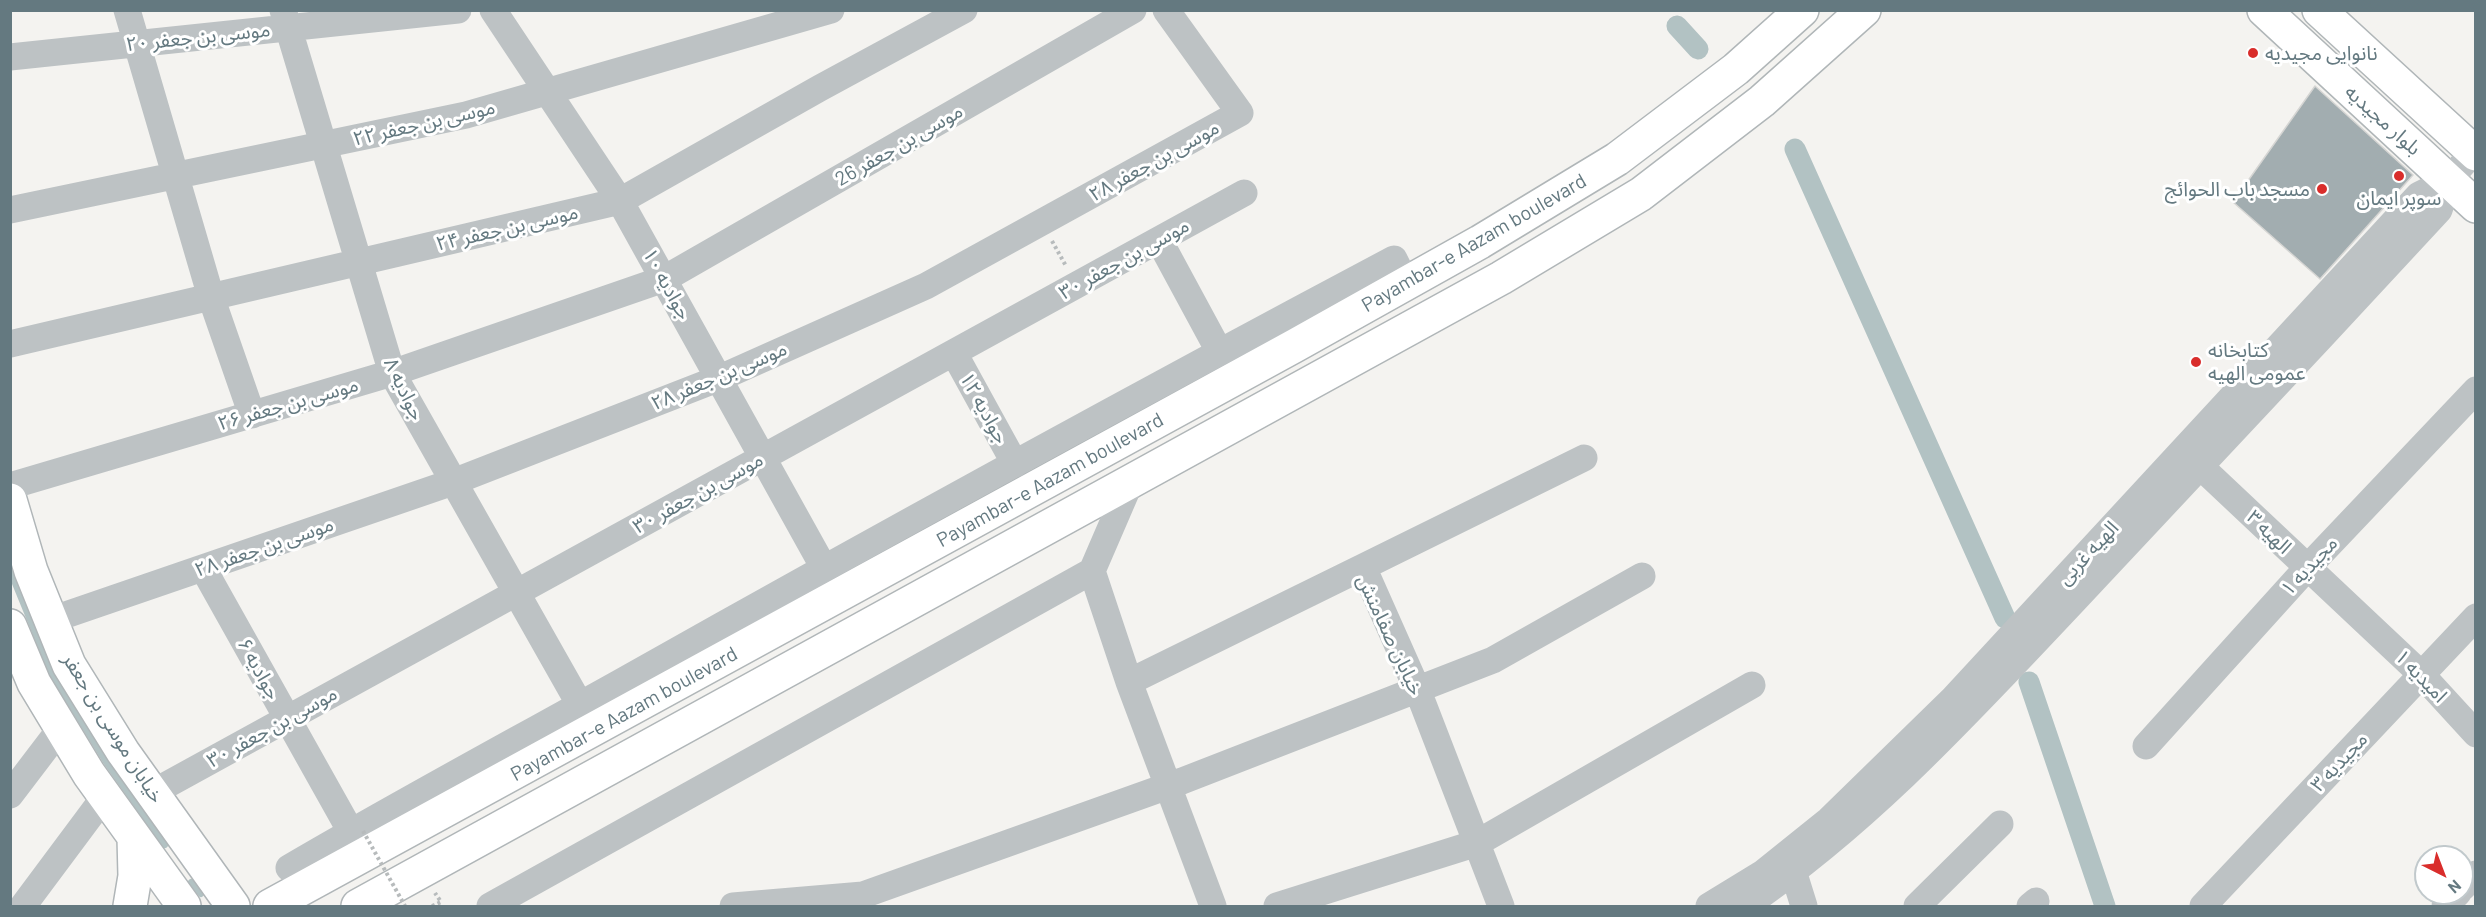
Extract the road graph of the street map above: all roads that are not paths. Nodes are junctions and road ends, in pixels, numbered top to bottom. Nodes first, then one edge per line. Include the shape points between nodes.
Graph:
1 (127, 10) edge
2 (458, 10) edge
3 (493, 10) edge
4 (964, 10) edge
5 (1133, 10) edge
6 (1166, 10) edge
7 (1802, 10) edge
8 (1864, 10) edge
9 (2264, 10) edge
10 (2319, 10) edge
11 (829, 11) edge
12 (285, 19) edge
13 (137, 44) junction
14 (10, 57) edge
15 (547, 91) junction
16 (323, 145) junction
17 (2475, 152) edge
18 (175, 176) junction
19 (2449, 180) junction
20 (1244, 193) dead end
21 (620, 201) junction
22 (2475, 206) edge
23 (10, 210) edge
24 (1159, 240) junction
25 (359, 262) junction
26 (664, 279) junction
27 (1406, 283) junction
28 (211, 297) junction
29 (10, 344) edge
30 (1220, 351) junction
31 (954, 352) junction
32 (392, 373) junction
33 (720, 378) junction
34 (2475, 390) edge
35 (252, 415) junction
36 (764, 457) junction
37 (1584, 458) dead end
38 (1015, 464) junction
39 (2201, 466) junction
40 (453, 482) junction
41 (1130, 483) junction
42 (10, 486) edge
43 (10, 500) edge
44 (1363, 567) junction
45 (203, 568) junction
46 (824, 568) junction
47 (2307, 568) junction
48 (1092, 571) junction
49 (1642, 576) dead end
50 (515, 593) junction
51 (2475, 617) edge
52 (51, 620) junction
53 (2364, 621) joint
54 (10, 626) edge
55 (2421, 674) junction
56 (1129, 682) junction
57 (1752, 685) dead end
58 (1418, 691) junction
59 (580, 705) junction
60 (287, 719) junction
61 (61, 728) junction
62 (2475, 734) edge
63 (2146, 746) dead end
64 (1169, 786) junction
65 (152, 793) junction
66 (10, 795) edge
67 (105, 796) junction
68 (2000, 824) dead end
69 (357, 832) junction
70 (134, 837) junction
71 (1476, 843) junction
72 (196, 855) junction
73 (289, 868) dead end
74 (1794, 874) junction
75 (164, 879) junction
76 (378, 904) edge
77 (23, 906) edge
78 (130, 906) edge
79 (184, 906) edge
80 (233, 906) edge
81 (270, 906) edge
82 (490, 906) edge
83 (733, 906) edge
84 (1213, 906) edge
85 (1277, 906) edge
86 (1501, 906) edge
87 (1709, 906) edge
88 (1745, 906) edge
89 (1804, 906) edge
90 (1917, 906) edge
91 (2203, 906) edge

1 - 13 street
2 - 12 street, موسی بن جعفر ۲۰
3 - 15 street, جوادیه ۱۰
4 - 21 street, موسی بن جعفر ۲۴
5 - 26 street, موسی بن جعفر 26
6 - 33 street, موسی بن جعفر ۲۸ via 1240,113 926,286
7 - 27 main road, Payambar-e Aazam boulevard via 1736,69 1617,159
8 - 41 main road, Payambar-e Aazam boulevard via 1762,101 1641,194 1501,278
9 - 19 main road, بلوار مجیدیه
10 - 17 main road, بلوار مجیدیه
11 - 15 street, موسی بن جعفر ۲۲
12 - 13 street, موسی بن جعفر ۲۰
12 - 16 street, جوادیه ۸
13 - 14 street, موسی بن جعفر ۲۰
13 - 18 street
15 - 16 street, موسی بن جعفر ۲۲ via 466,116
15 - 21 street, جوادیه ۱۰
16 - 18 street, موسی بن جعفر ۲۲
16 - 25 street, جوادیه ۸
17 - 19 street, الهیه غربی
18 - 23 street, موسی بن جعفر ۲۲
18 - 28 street
19 - 22 main road, بلوار مجیدیه
19 - 39 street, الهیه غربی via 2439,210
19 - 87 street, الهیه غربی via 2419,195 1945,707 1829,820 1763,873
20 - 24 street, موسی بن جعفر ۳۰
21 - 25 street, موسی بن جعفر ۲۴
21 - 26 street, جوادیه ۱۰
24 - 30 street
24 - 31 street, موسی بن جعفر ۳۰
25 - 28 street, موسی بن جعفر ۲۴
25 - 32 street, جوادیه ۸
26 - 32 street, موسی بن جعفر ۲۶
26 - 33 street, جوادیه ۱۰
27 - 30 street via 1394,259
27 - 81 main road, Payambar-e Aazam boulevard
28 - 29 street, موسی بن جعفر ۲۴
28 - 35 street
30 - 38 street
31 - 36 street, موسی بن جعفر ۳۰
31 - 38 street, جوادیه ۱۲
32 - 35 street, موسی بن جعفر ۲۶
32 - 40 street, جوادیه ۸
33 - 36 street, جوادیه ۱۰
33 - 40 street, موسی بن جعفر ۲۸
34 - 47 street, مجیدیه ۱
35 - 42 street, موسی بن جعفر ۲۶
36 - 46 street, جوادیه ۱۰
36 - 50 street, موسی بن جعفر ۳۰
37 - 44 street
38 - 46 street
39 - 47 street, الهیه ۳
39 - 74 street, الهیه غربی via 1942,739
40 - 45 street, موسی بن جعفر ۲۸
40 - 50 street, جوادیه ۸
41 - 48 street
41 - 76 main road, Payambar-e Aazam boulevard
43 - 52 main road, خیابان موسی بن جعفر via 31,571
44 - 56 street, خیابان صفامنش
44 - 58 street, خیابان صفامنش
45 - 52 street, موسی بن جعفر ۲۸
45 - 60 street, جوادیه ۶
46 - 59 street
47 - 53 street, الهیه ۳
47 - 63 street, مجیدیه ۱
48 - 56 street
48 - 82 street
49 - 58 street via 1493,660
50 - 59 street, جوادیه ۸
50 - 60 street, موسی بن جعفر ۳۰
51 - 55 street, مجیدیه ۳
52 - 65 main road, خیابان موسی بن جعفر via 69,665
53 - 55 street, امیدیه ۱
54 - 61 main road, خیابان موسی بن جعفر via 34,683
55 - 62 street, امیدیه ۱
55 - 91 street, مجیدیه ۳
56 - 64 street
57 - 71 street
58 - 64 street
58 - 71 street, خیابان صفامنش
59 - 69 street
60 - 65 street, موسی بن جعفر ۳۰
60 - 69 street, جوادیه ۶
61 - 66 street
61 - 67 main road, خیابان موسی بن جعفر
64 - 83 street via 863,895
64 - 84 street
65 - 72 main road, خیابان موسی بن جعفر
67 - 70 main road, خیابان موسی بن جعفر
67 - 77 street
68 - 90 street
69 - 73 street
70 - 75 main road, خیابان موسی بن جعفر
70 - 78 main road via 135,876
71 - 85 street
71 - 86 street, خیابان صفامنش
72 - 75 main road
72 - 80 main road, خیابان موسی بن جعفر
74 - 88 street, الهیه غربی
74 - 89 street
75 - 79 main road, خیابان موسی بن جعفر

